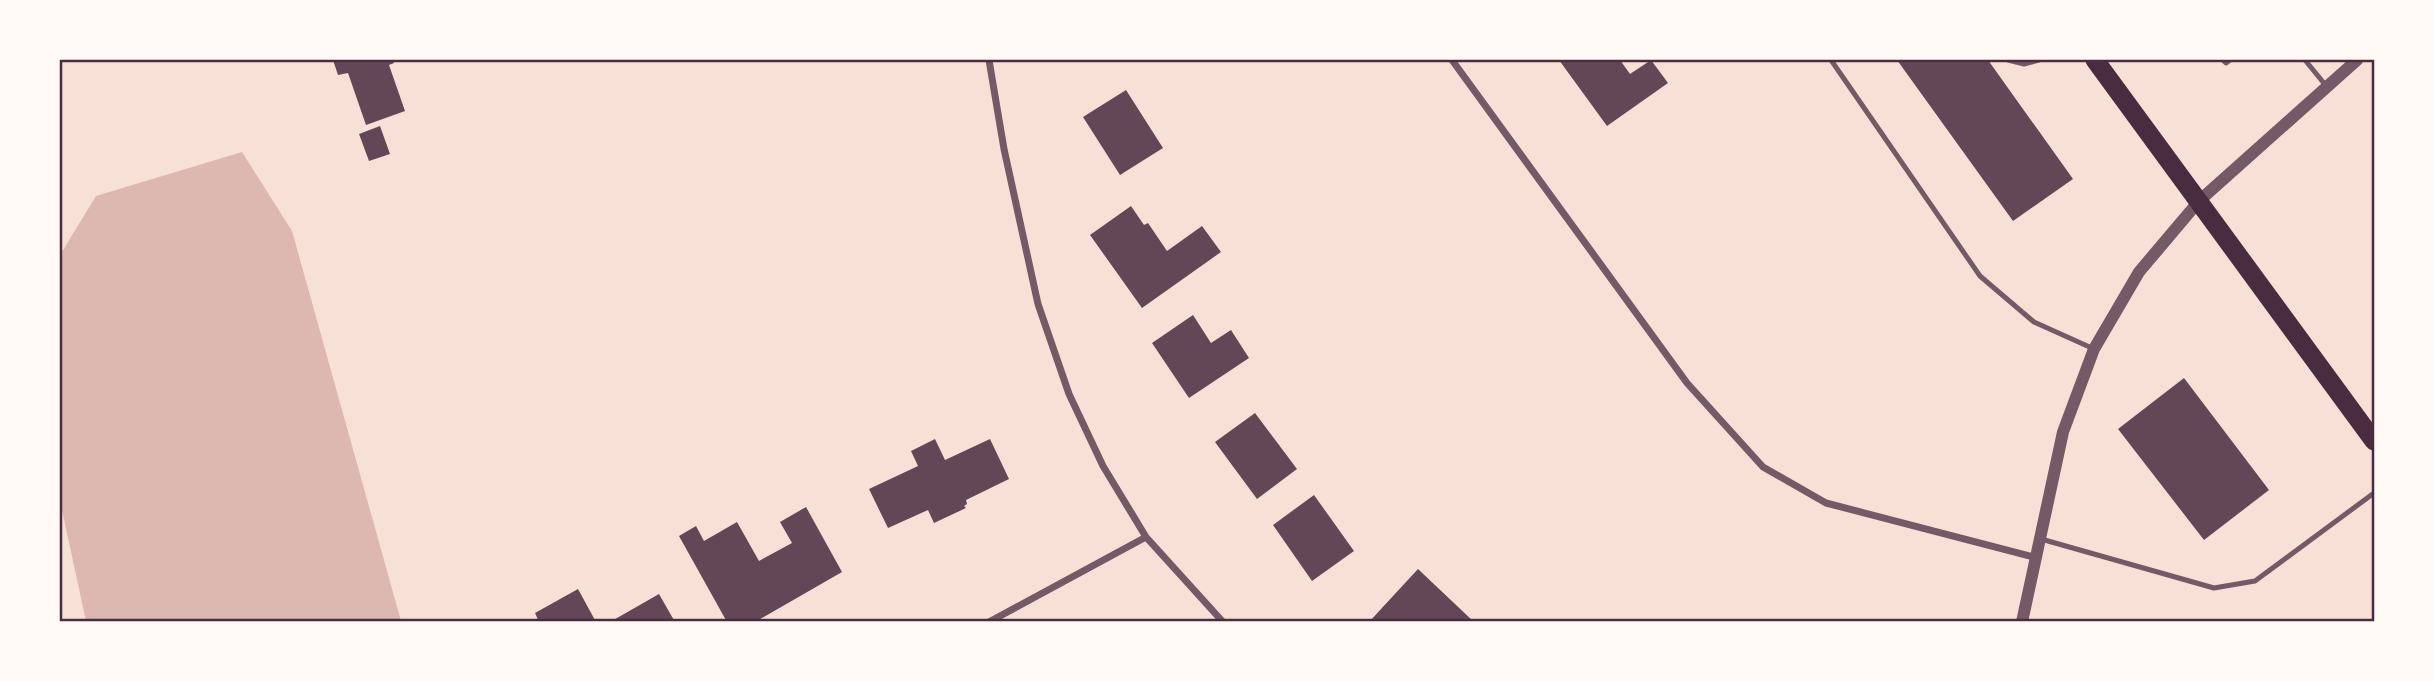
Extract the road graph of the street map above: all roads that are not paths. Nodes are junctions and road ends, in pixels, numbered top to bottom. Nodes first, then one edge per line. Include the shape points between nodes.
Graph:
1 (989, 60) edge
2 (1452, 60) edge
3 (1831, 60) edge
4 (2008, 60) edge
5 (2039, 60) edge
6 (2095, 60) edge
7 (2223, 60) edge
8 (2230, 60) edge
9 (2305, 60) edge
10 (2357, 60) edge
11 (2326, 87) junction
12 (2199, 201) junction
13 (2094, 349) junction
14 (2375, 441) edge
15 (2375, 493) edge
16 (1146, 537) junction
17 (2041, 539) junction
18 (2038, 558) junction
19 (989, 621) edge
20 (1223, 621) edge
21 (2022, 621) edge

1 - 16 street via 1038,304 1069,394 1103,466
2 - 18 street via 1687,383 1763,467 1826,503
3 - 13 lane via 1980,276 2034,322
4 - 5 lane via 2024,64
6 - 12 highway
7 - 8 lane
9 - 11 lane
10 - 11 street
11 - 12 street
12 - 13 street via 2139,272
12 - 14 highway
13 - 17 street via 2063,432
15 - 17 lane via 2255,581 2214,588
16 - 19 street
16 - 20 street
17 - 18 street
18 - 21 street

